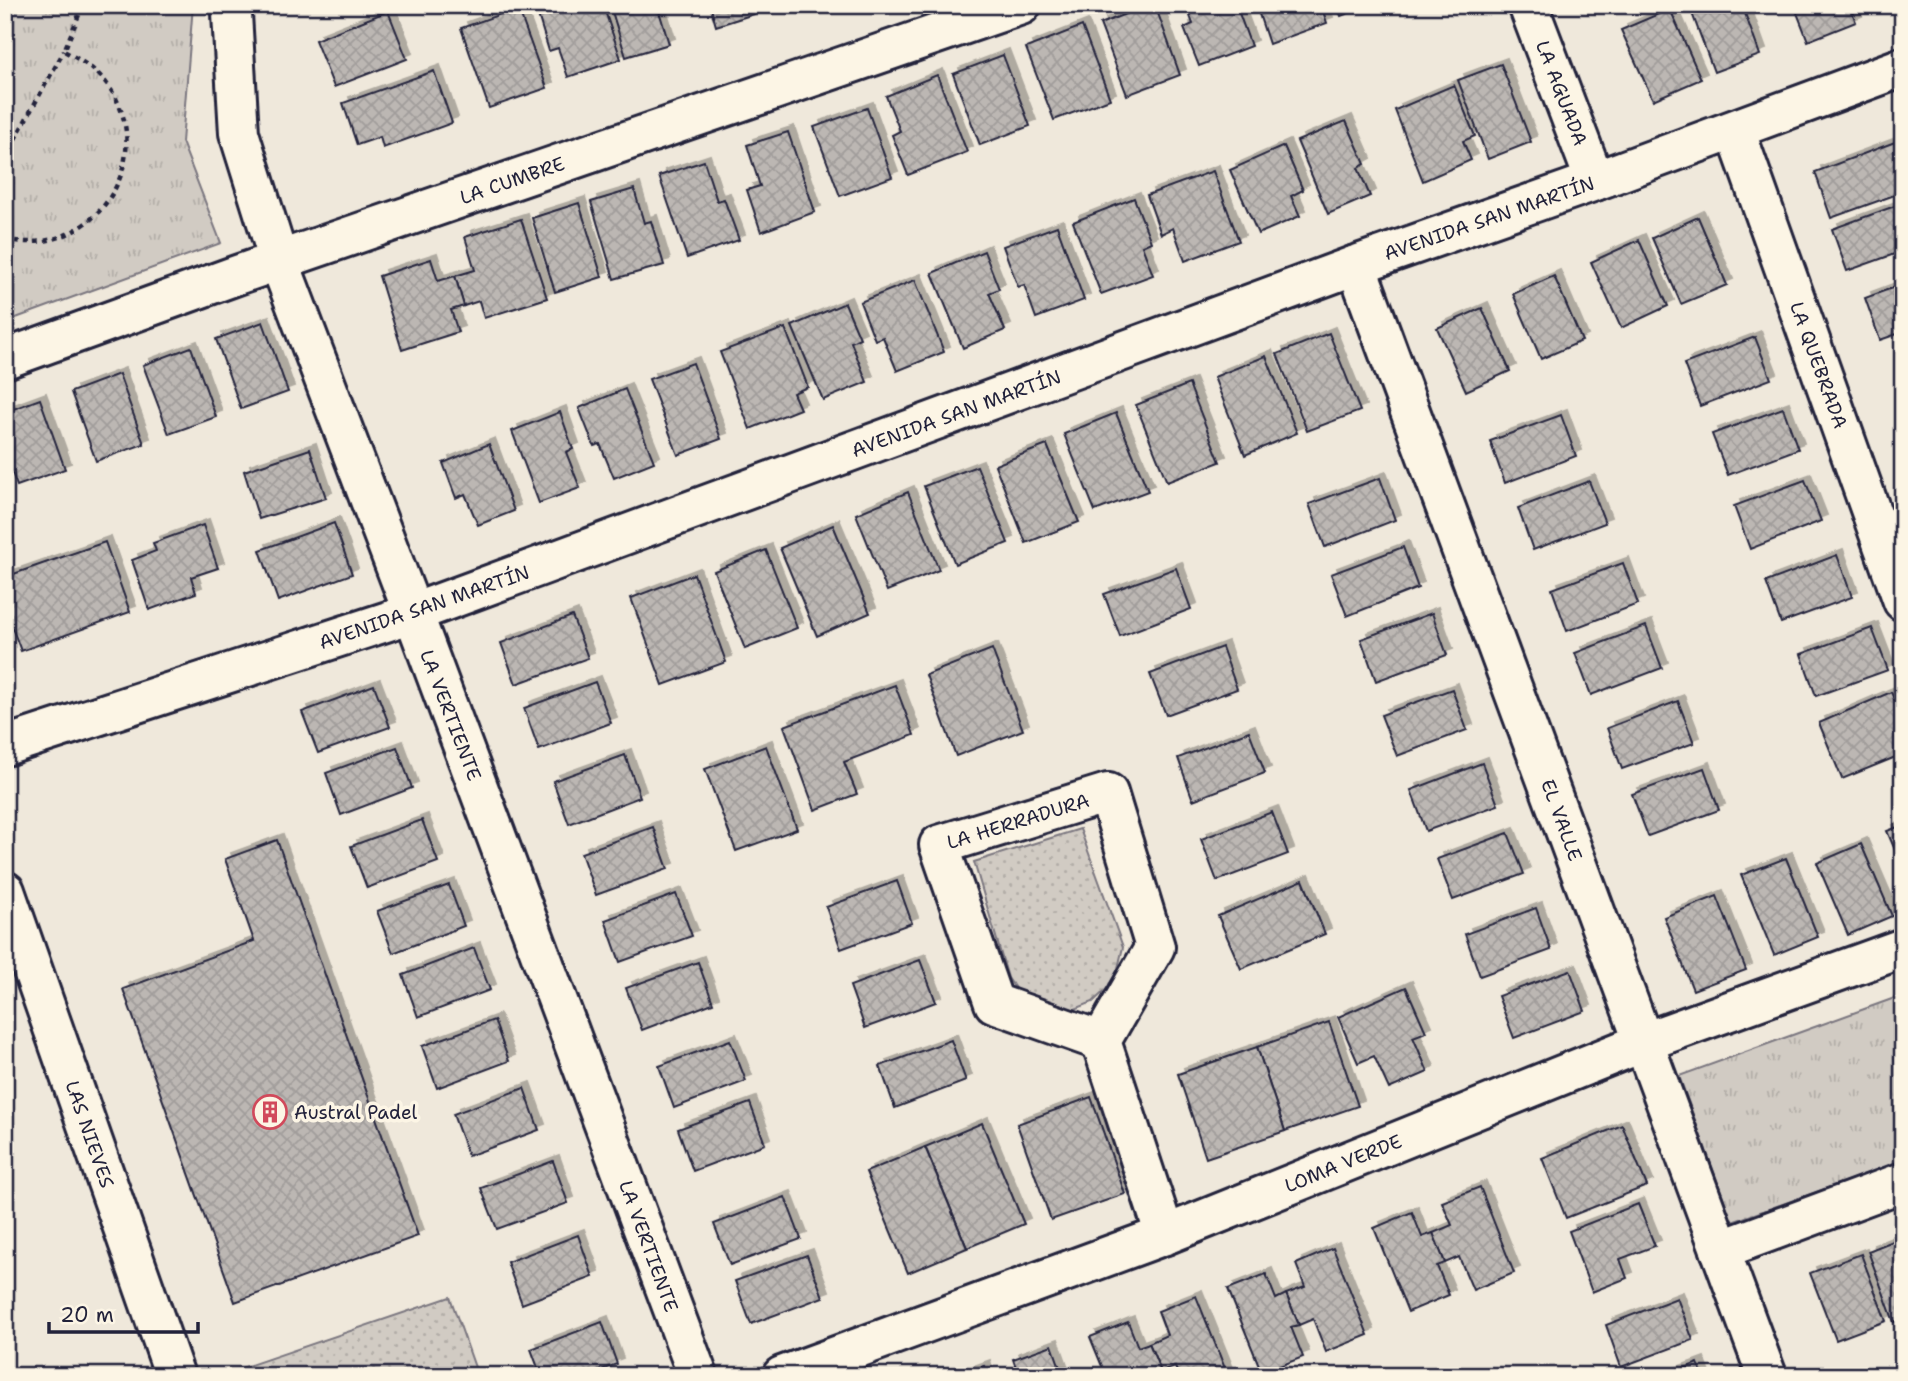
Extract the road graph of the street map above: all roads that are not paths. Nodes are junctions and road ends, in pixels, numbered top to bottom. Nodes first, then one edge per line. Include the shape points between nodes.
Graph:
1 (233, 5) edge
2 (1021, 5) edge
3 (1528, 5) edge
4 (1903, 67) edge
5 (1735, 130) junction
6 (1595, 181) junction
7 (279, 261) junction
8 (1356, 265) junction
9 (5, 359) edge
10 (1903, 601) edge
11 (413, 613) junction
12 (5, 746) edge
13 (5, 891) edge
14 (1903, 948) edge
15 (1101, 1041) junction
16 (1644, 1042) junction
17 (1903, 1182) edge
18 (1165, 1236) junction
19 (1720, 1250) junction
20 (171, 1373) edge
21 (698, 1376) edge
22 (782, 1376) edge
23 (1767, 1376) edge

1 - 7 street, LA VERTIENTE via 239,133
2 - 7 street, LA CUMBRE
3 - 6 street, LA AGUADA
4 - 5 street, AVENIDA SAN MARTÍN
5 - 6 street, AVENIDA SAN MARTÍN
5 - 10 street, LA QUEBRADA
6 - 8 street, AVENIDA SAN MARTÍN
7 - 9 street, LA CUMBRE
7 - 11 street, LA VERTIENTE
8 - 11 street, AVENIDA SAN MARTÍN
8 - 16 street, EL VALLE
11 - 12 street, AVENIDA SAN MARTÍN
11 - 21 street, LA VERTIENTE
13 - 20 street, LAS NIEVES
14 - 16 street, LOMA VERDE
15 - 15 street, LA HERRADURA via 1154,947 1108,793 939,845 994,1003
15 - 18 street
16 - 18 street, LOMA VERDE
16 - 19 street, EL VALLE
17 - 19 street
18 - 22 street, LOMA VERDE
19 - 23 street, EL VALLE

